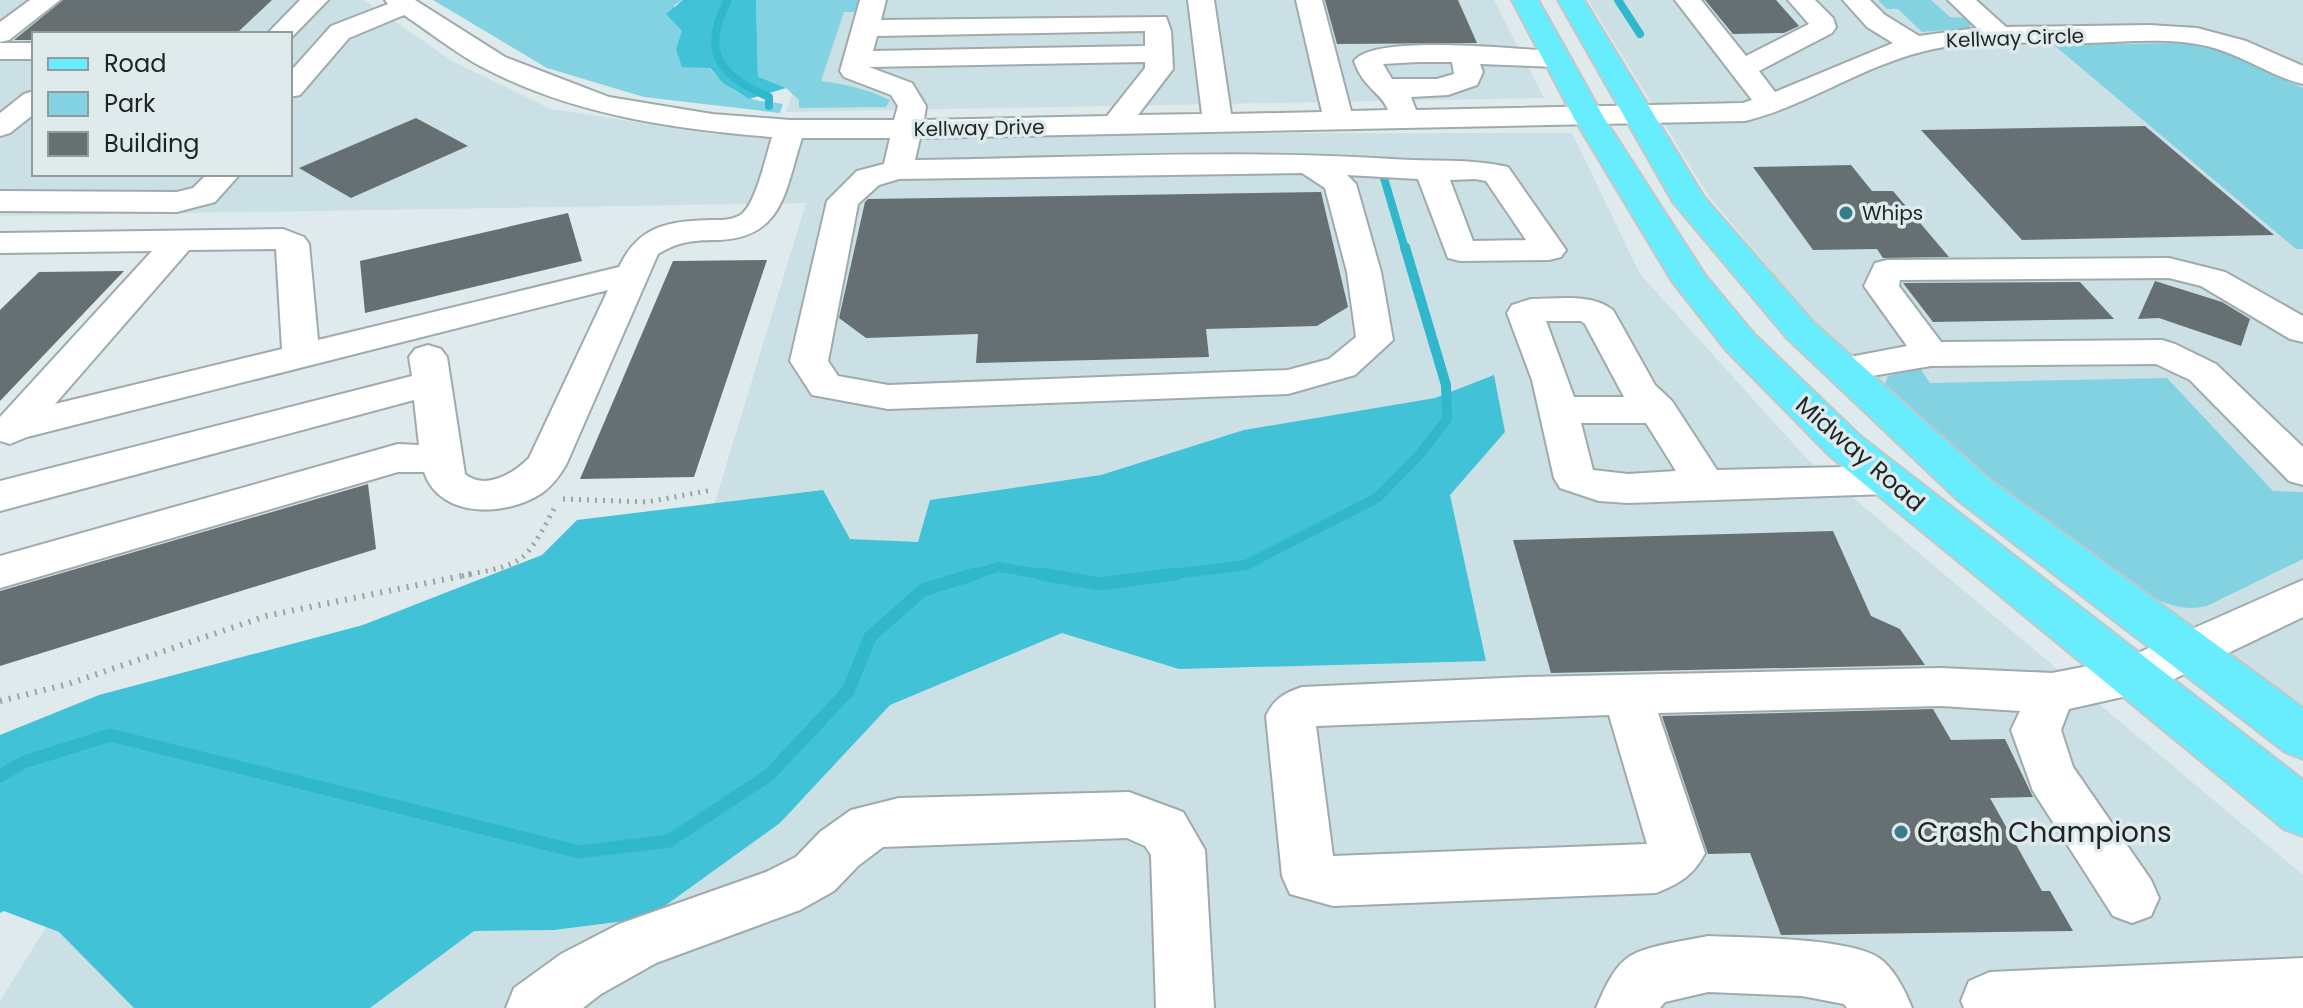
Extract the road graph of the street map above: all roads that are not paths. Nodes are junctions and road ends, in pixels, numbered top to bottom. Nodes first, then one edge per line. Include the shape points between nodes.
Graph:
1 (47, 0) edge
2 (315, 0) edge
3 (1201, 0) edge
4 (1309, 0) edge
5 (1525, 0) edge
6 (1571, 0) edge
7 (1688, 0) edge
8 (1801, 0) edge
9 (1856, 0) edge
10 (1961, 0) edge
11 (402, 3) edge
12 (871, 9) edge
13 (1156, 12) edge
14 (282, 32) edge
15 (0, 34) edge
16 (2001, 36) junction
17 (1915, 45) junction
18 (0, 51) edge
19 (32, 51) edge
20 (1159, 54) junction
21 (857, 59) junction
22 (1557, 59) junction
23 (1741, 69) junction
24 (2303, 76) edge
25 (293, 83) edge
26 (32, 102) edge
27 (1771, 105) junction
28 (1641, 116) junction
29 (1589, 118) junction
30 (1406, 121) junction
31 (1339, 122) junction
32 (1300, 123) junction
33 (1218, 124) junction
34 (1115, 126) junction
35 (0, 127) edge
36 (790, 129) junction
37 (905, 129) junction
38 (1309, 164) junction
39 (898, 170) junction
40 (1431, 171) dead end
41 (222, 176) edge
42 (0, 201) edge
43 (180, 240) junction
44 (0, 243) edge
45 (632, 274) junction
46 (423, 324) junction
47 (2303, 331) edge
48 (1931, 354) junction
49 (301, 356) junction
50 (1842, 369) junction
51 (432, 383) junction
52 (1559, 410) junction
53 (1658, 410) junction
54 (6, 435) edge
55 (441, 459) junction
56 (2303, 471) edge
57 (1888, 480) junction
58 (1706, 485) junction
59 (0, 496) edge
60 (0, 572) edge
61 (2303, 597) edge
62 (2189, 652) junction
63 (2132, 677) junction
64 (2052, 693) junction
65 (1627, 694) junction
66 (2303, 737) edge
67 (2303, 812) edge
68 (2132, 898) dead end
69 (2303, 986) edge
70 (535, 1008) edge
71 (1185, 1008) edge
72 (1625, 1008) edge
73 (1883, 1008) edge
74 (1993, 1008) edge

1 - 15 street
2 - 14 street
3 - 33 street
4 - 31 street
5 - 22 main road, Midway Road
6 - 28 main road, Midway Road
7 - 23 street
8 - 23 street via 1823,27
9 - 17 street via 1876,21
10 - 16 street
11 - 25 street via 340,32
11 - 36 street, Kellway Drive via 495,63 604,105 712,123
12 - 13 street
12 - 21 street
13 - 20 street
16 - 17 street, Kellway Circle
16 - 24 street, Kellway Circle via 2179,34 2235,46
17 - 27 street, Kellway Circle
18 - 19 street
20 - 21 street
20 - 34 street via 1159,69
21 - 37 street via 854,71 902,89 912,106
22 - 29 main road, Midway Road
22 - 30 street via 1463,54 1469,72 1460,84 1383,88 1398,99
23 - 27 street
26 - 35 street
27 - 28 street, Kellway Circle via 1745,112
28 - 29 street, Kellway Circle
28 - 50 main road, Midway Road via 1700,214 1800,330
29 - 30 street, Kellway Drive
29 - 57 main road, Midway Road via 1700,294 1790,393
30 - 31 street, Kellway Drive
31 - 32 street, Kellway Drive
32 - 33 street, Kellway Drive
32 - 38 street
33 - 34 street, Kellway Drive
34 - 37 street, Kellway Drive
36 - 37 street, Kellway Drive
36 - 45 street via 759,216 721,230 662,236 644,249
37 - 39 street
38 - 39 street
38 - 39 street via 1340,184 1373,326 1375,340 1342,367 1288,382 888,397 825,386 809,361 843,201 868,178
38 - 40 street
41 - 42 street via 204,195 177,202
43 - 44 street
43 - 49 street via 283,239 292,244
43 - 54 street
45 - 46 street
45 - 55 street via 546,465 531,481 481,494 456,490 446,480
46 - 49 street
46 - 51 street
47 - 48 street via 2213,279 2169,268 1887,270 1881,286
48 - 50 street
48 - 56 street via 2162,352 2203,372
49 - 54 street
50 - 62 main road, Midway Road via 1974,490
51 - 55 street
51 - 59 street
52 - 53 street
52 - 53 street via 1525,313 1531,310 1590,310 1600,318 1640,392
52 - 58 street via 1575,478 1586,485
53 - 58 street
55 - 60 street via 398,458
57 - 58 street
57 - 63 main road, Midway Road
61 - 62 street
62 - 63 street
62 - 66 main road, Midway Road
63 - 64 street
63 - 67 main road, Midway Road
64 - 65 street via 1941,687
64 - 68 street via 2036,730 2051,776
65 - 65 street via 1302,707 1290,716 1309,876 1333,881 1656,868 1678,853
69 - 74 street via 1990,1001
70 - 71 street via 581,974 639,943 781,892 815,874 870,826 1129,815 1164,829 1178,850
72 - 73 street via 1647,978 1708,964 1802,968 1861,979

